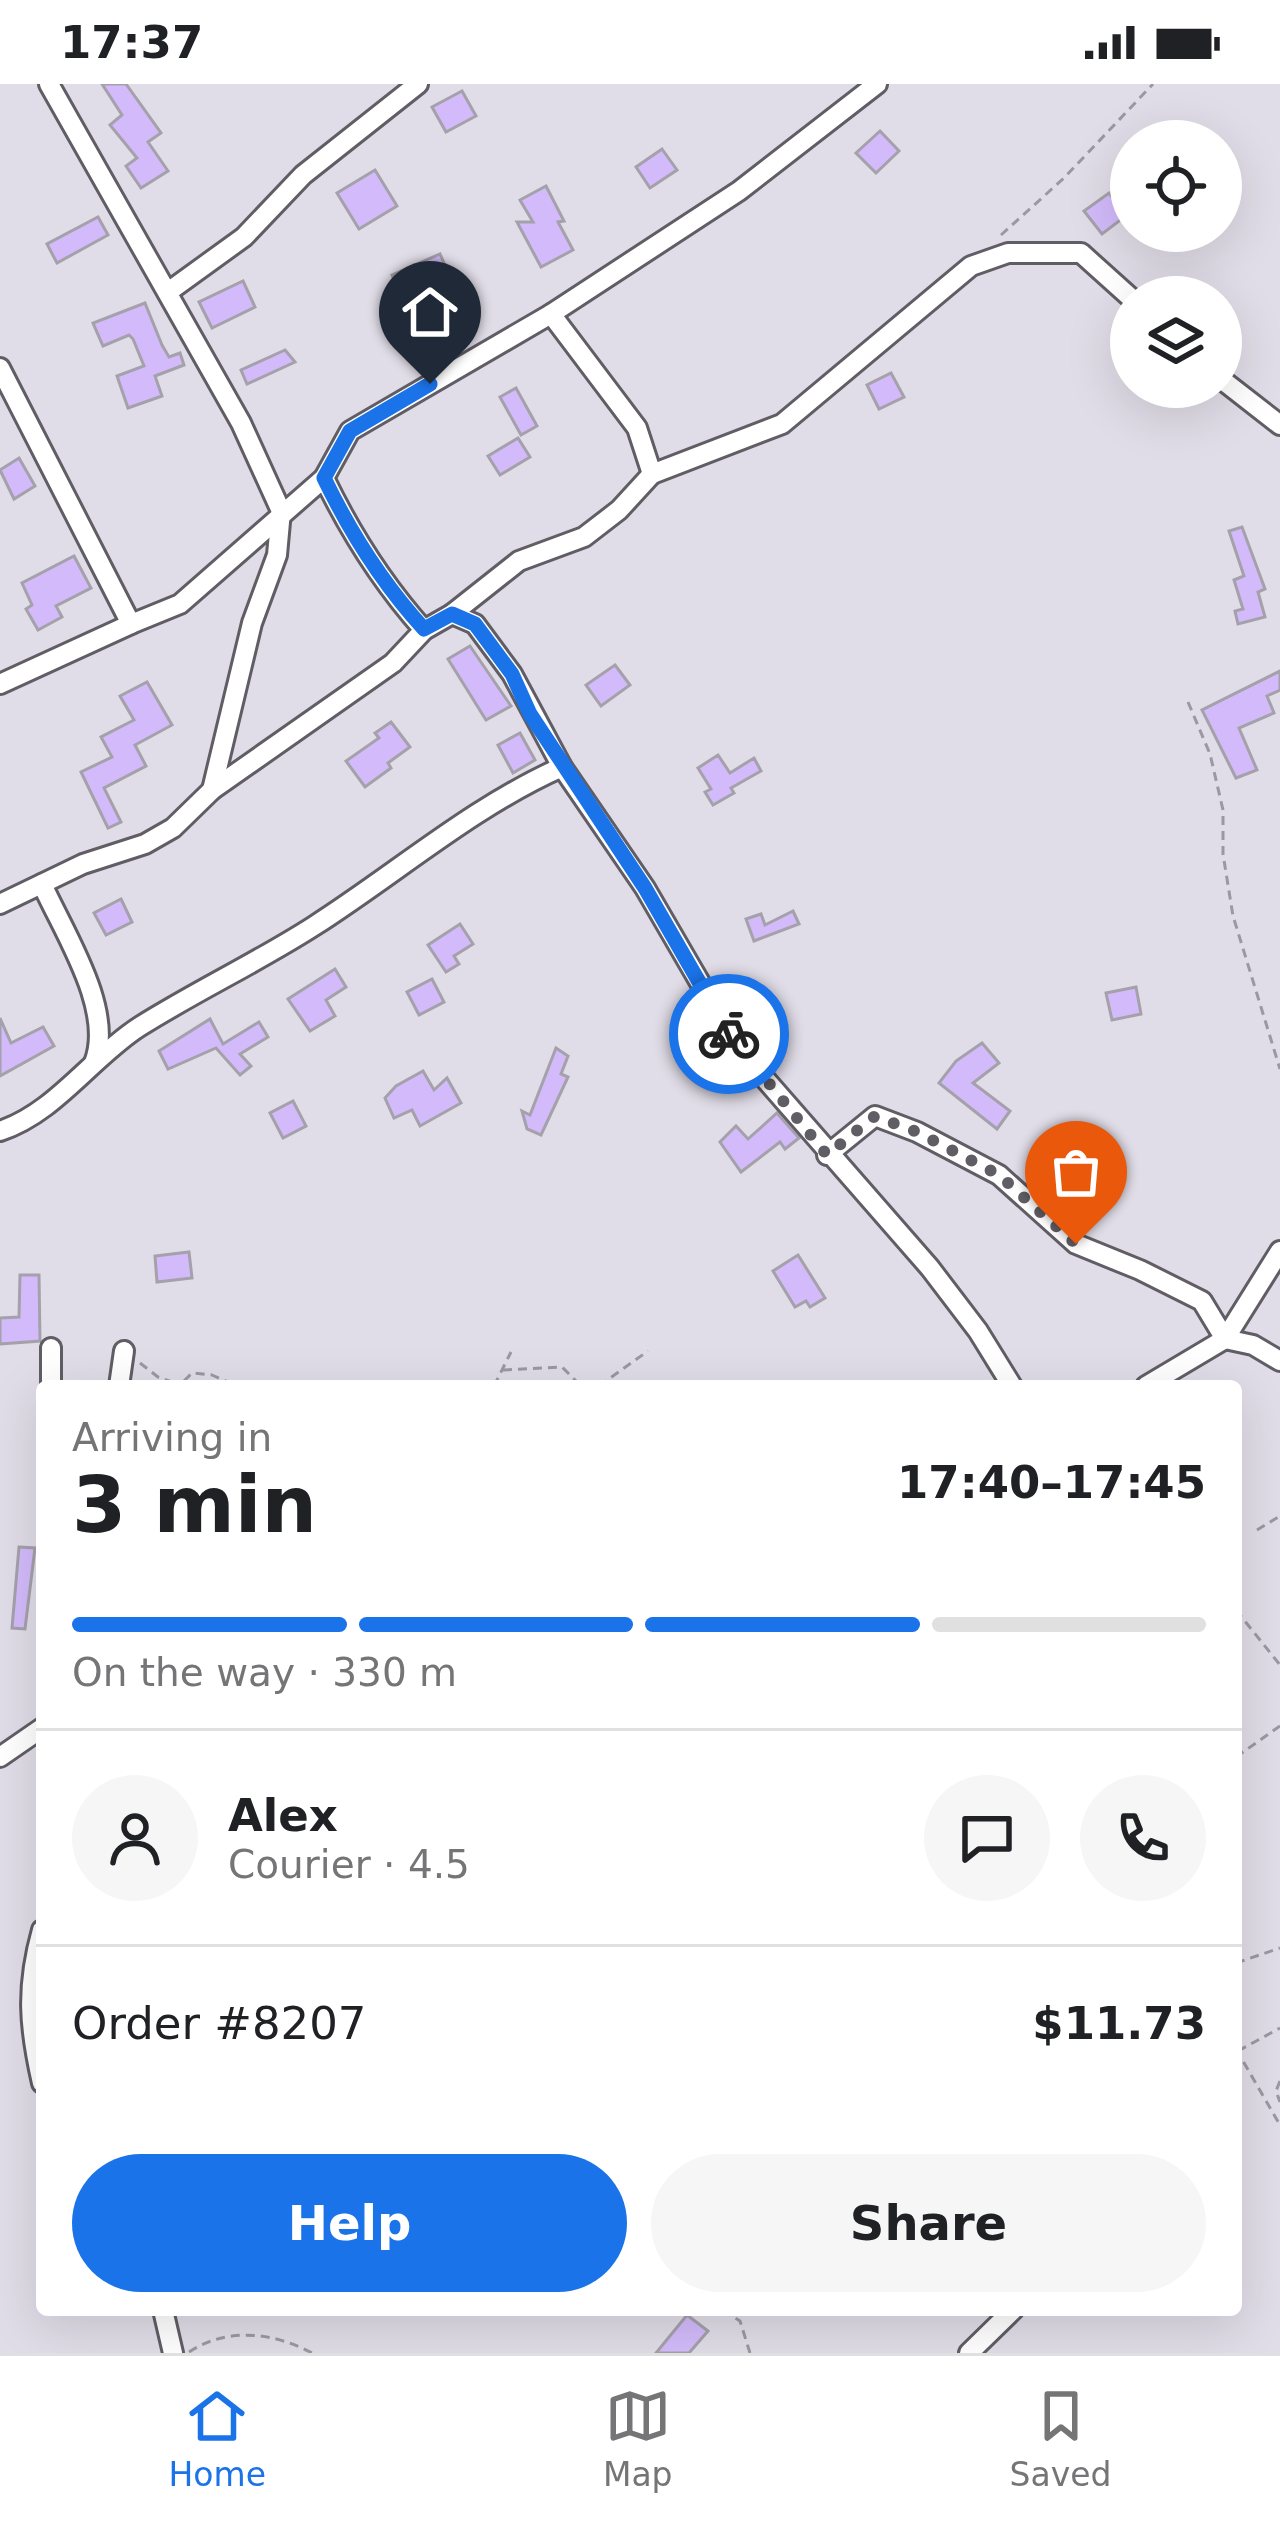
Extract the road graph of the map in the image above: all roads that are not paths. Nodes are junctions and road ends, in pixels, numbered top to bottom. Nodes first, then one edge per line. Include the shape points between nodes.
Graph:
1 (49, 84) edge
2 (418, 84) edge
3 (877, 84) edge
4 (1110, 279) edge
5 (168, 292) junction
6 (551, 314) junction
7 (0, 368) edge
8 (1242, 395) edge
9 (1280, 425) edge
10 (652, 474) junction
11 (324, 478) junction
12 (281, 511) junction
13 (452, 614) junction
14 (131, 624) junction
15 (424, 629) junction
16 (0, 684) edge
17 (562, 767) junction
18 (212, 790) junction
19 (42, 884) junction
20 (0, 904) edge
21 (94, 1063) junction
22 (0, 1131) edge
23 (827, 1155) junction
24 (1280, 1251) edge
25 (1226, 1339) junction
26 (51, 1348) dead end
27 (124, 1351) road end
28 (1280, 1361) edge
29 (51, 1380) edge
30 (120, 1380) edge
31 (1008, 1380) edge
32 (1156, 1380) edge
33 (36, 1732) edge
34 (0, 1757) edge
35 (36, 1958) edge
36 (36, 2057) edge
37 (165, 2316) edge
38 (1007, 2316) edge
39 (173, 2353) edge
40 (969, 2353) edge

1 - 5 street
2 - 5 street via 303,175 244,237
3 - 6 street via 739,191
4 - 10 street via 1081,253 1008,253 970,266 782,424
5 - 12 street
6 - 10 street via 637,428
6 - 11 street via 350,431
7 - 14 street
8 - 9 street
10 - 13 street via 584,537 519,561
11 - 12 street
11 - 15 street via 353,537
12 - 14 street via 180,604
12 - 18 street via 277,555
13 - 15 street
13 - 17 street via 475,624 512,674
14 - 16 street
15 - 18 street via 393,663
17 - 21 street via 136,1029
17 - 23 street via 645,888 738,1048
18 - 19 street via 145,844
19 - 20 street
19 - 21 street via 96,1002
21 - 22 street via 24,1123
23 - 25 street via 875,1116 917,1132 999,1175 1076,1244 1202,1301
23 - 31 street via 930,1268
24 - 25 street
25 - 28 street
25 - 32 street
26 - 29 street
27 - 30 street
33 - 34 street
35 - 36 street via 29,2026
37 - 39 street
38 - 40 street

